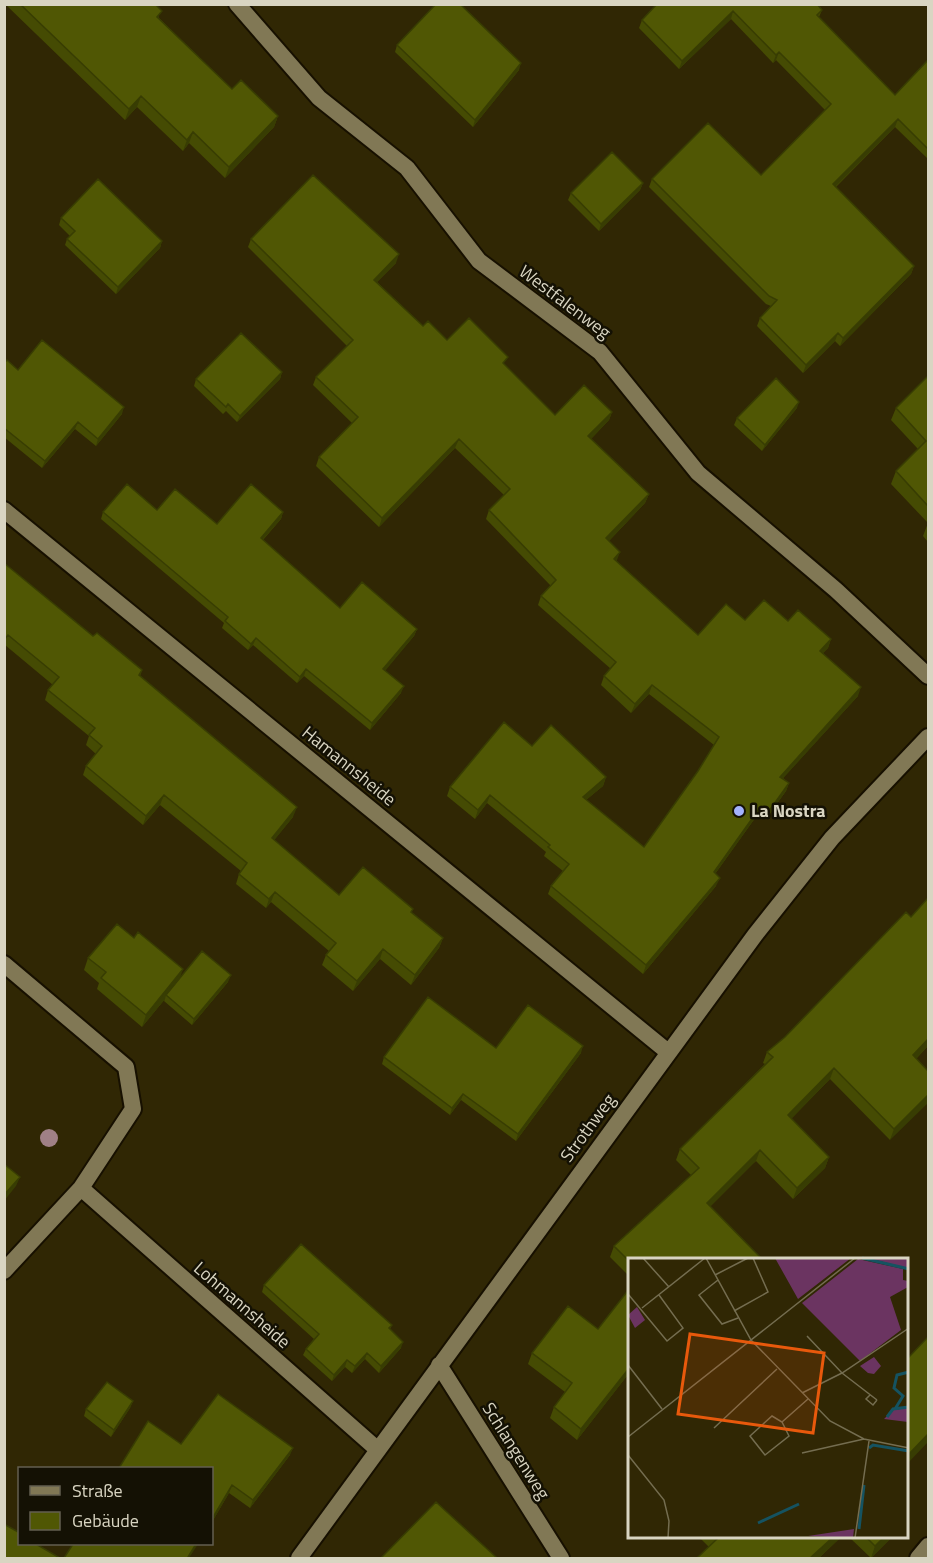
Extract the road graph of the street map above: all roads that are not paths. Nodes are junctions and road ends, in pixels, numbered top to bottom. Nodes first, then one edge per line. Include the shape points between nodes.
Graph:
1 (237, 4) edge
2 (4, 510) edge
3 (928, 676) edge
4 (928, 737) edge
5 (4, 964) edge
6 (668, 1052) junction
7 (81, 1188) junction
8 (4, 1270) edge
9 (439, 1365) junction
10 (378, 1450) junction
11 (928, 1546) edge
12 (299, 1558) edge
13 (561, 1558) edge
14 (918, 1558) edge

1 - 3 street, Westfalenweg via 319,98 406,168 479,261 600,352 698,473 836,590
2 - 6 street, Hamannsheide
4 - 6 street, Strothweg via 832,838
5 - 7 street via 126,1067 133,1109
6 - 9 street, Strothweg
7 - 8 street
7 - 10 street, Lohmannsheide
9 - 10 street, Strothweg
9 - 13 street, Schlangenweg
10 - 12 street, Strothweg
11 - 14 street

